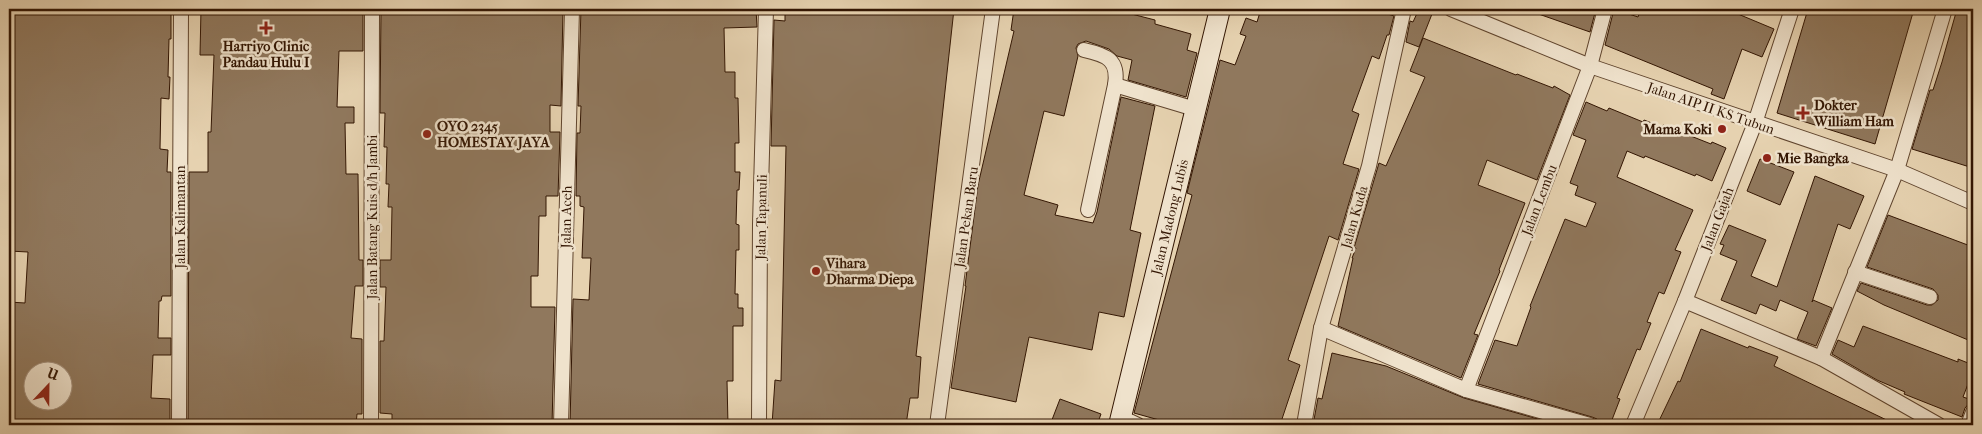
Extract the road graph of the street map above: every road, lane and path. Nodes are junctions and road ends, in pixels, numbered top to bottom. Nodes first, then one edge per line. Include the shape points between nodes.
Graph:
1 (181, 9) edge
2 (372, 9) edge
3 (572, 9) edge
4 (766, 9) edge
5 (993, 9) edge
6 (1220, 9) edge
7 (1404, 9) edge
8 (1450, 9) edge
9 (1605, 9) edge
10 (1792, 9) edge
11 (1945, 9) edge
12 (1084, 50) dead end
13 (1590, 66) junction
14 (1115, 85) junction
15 (1195, 109) junction
16 (1755, 123) junction
17 (1897, 170) junction
18 (1973, 203) edge
19 (1088, 210) dead end
20 (1855, 272) junction
21 (1930, 297) dead end
22 (1685, 302) junction
23 (1321, 328) junction
24 (1821, 358) junction
25 (1466, 390) junction
26 (1973, 412) edge
27 (1126, 423) edge
28 (179, 425) edge
29 (371, 425) edge
30 (561, 425) edge
31 (759, 425) edge
32 (937, 425) edge
33 (1304, 425) edge
34 (1590, 425) edge
35 (1634, 425) edge
36 (1939, 425) edge
37 (1968, 425) edge

1 - 28 street, Jalan Kalimantan
2 - 29 street, Jalan Batang Kuis d/h Jambi
3 - 30 street, Jalan Aceh
4 - 31 street, Jalan Tapanuli
5 - 32 street, Jalan Pekan Baru
6 - 15 street, Jalan Madong Lubis
7 - 23 street, Jalan Kuda via 1369,166
8 - 13 street, Jalan AIP II KS Tubun
9 - 13 street, Jalan Lembu
10 - 16 street, Jalan Gajah
11 - 17 street
12 - 14 street via 1102,55 1114,65
13 - 16 street, Jalan AIP II KS Tubun
13 - 25 street, Jalan Lembu
14 - 15 street
14 - 19 street
15 - 27 street, Jalan Madong Lubis
16 - 17 street, Jalan AIP II KS Tubun
16 - 22 street, Jalan Gajah
17 - 18 street, Jalan AIP II KS Tubun
17 - 20 street
20 - 21 street
20 - 24 street
22 - 24 street
22 - 35 street, Jalan Gajah
23 - 25 street
23 - 33 street, Jalan Kuda
24 - 36 street
25 - 34 street
26 - 37 street

